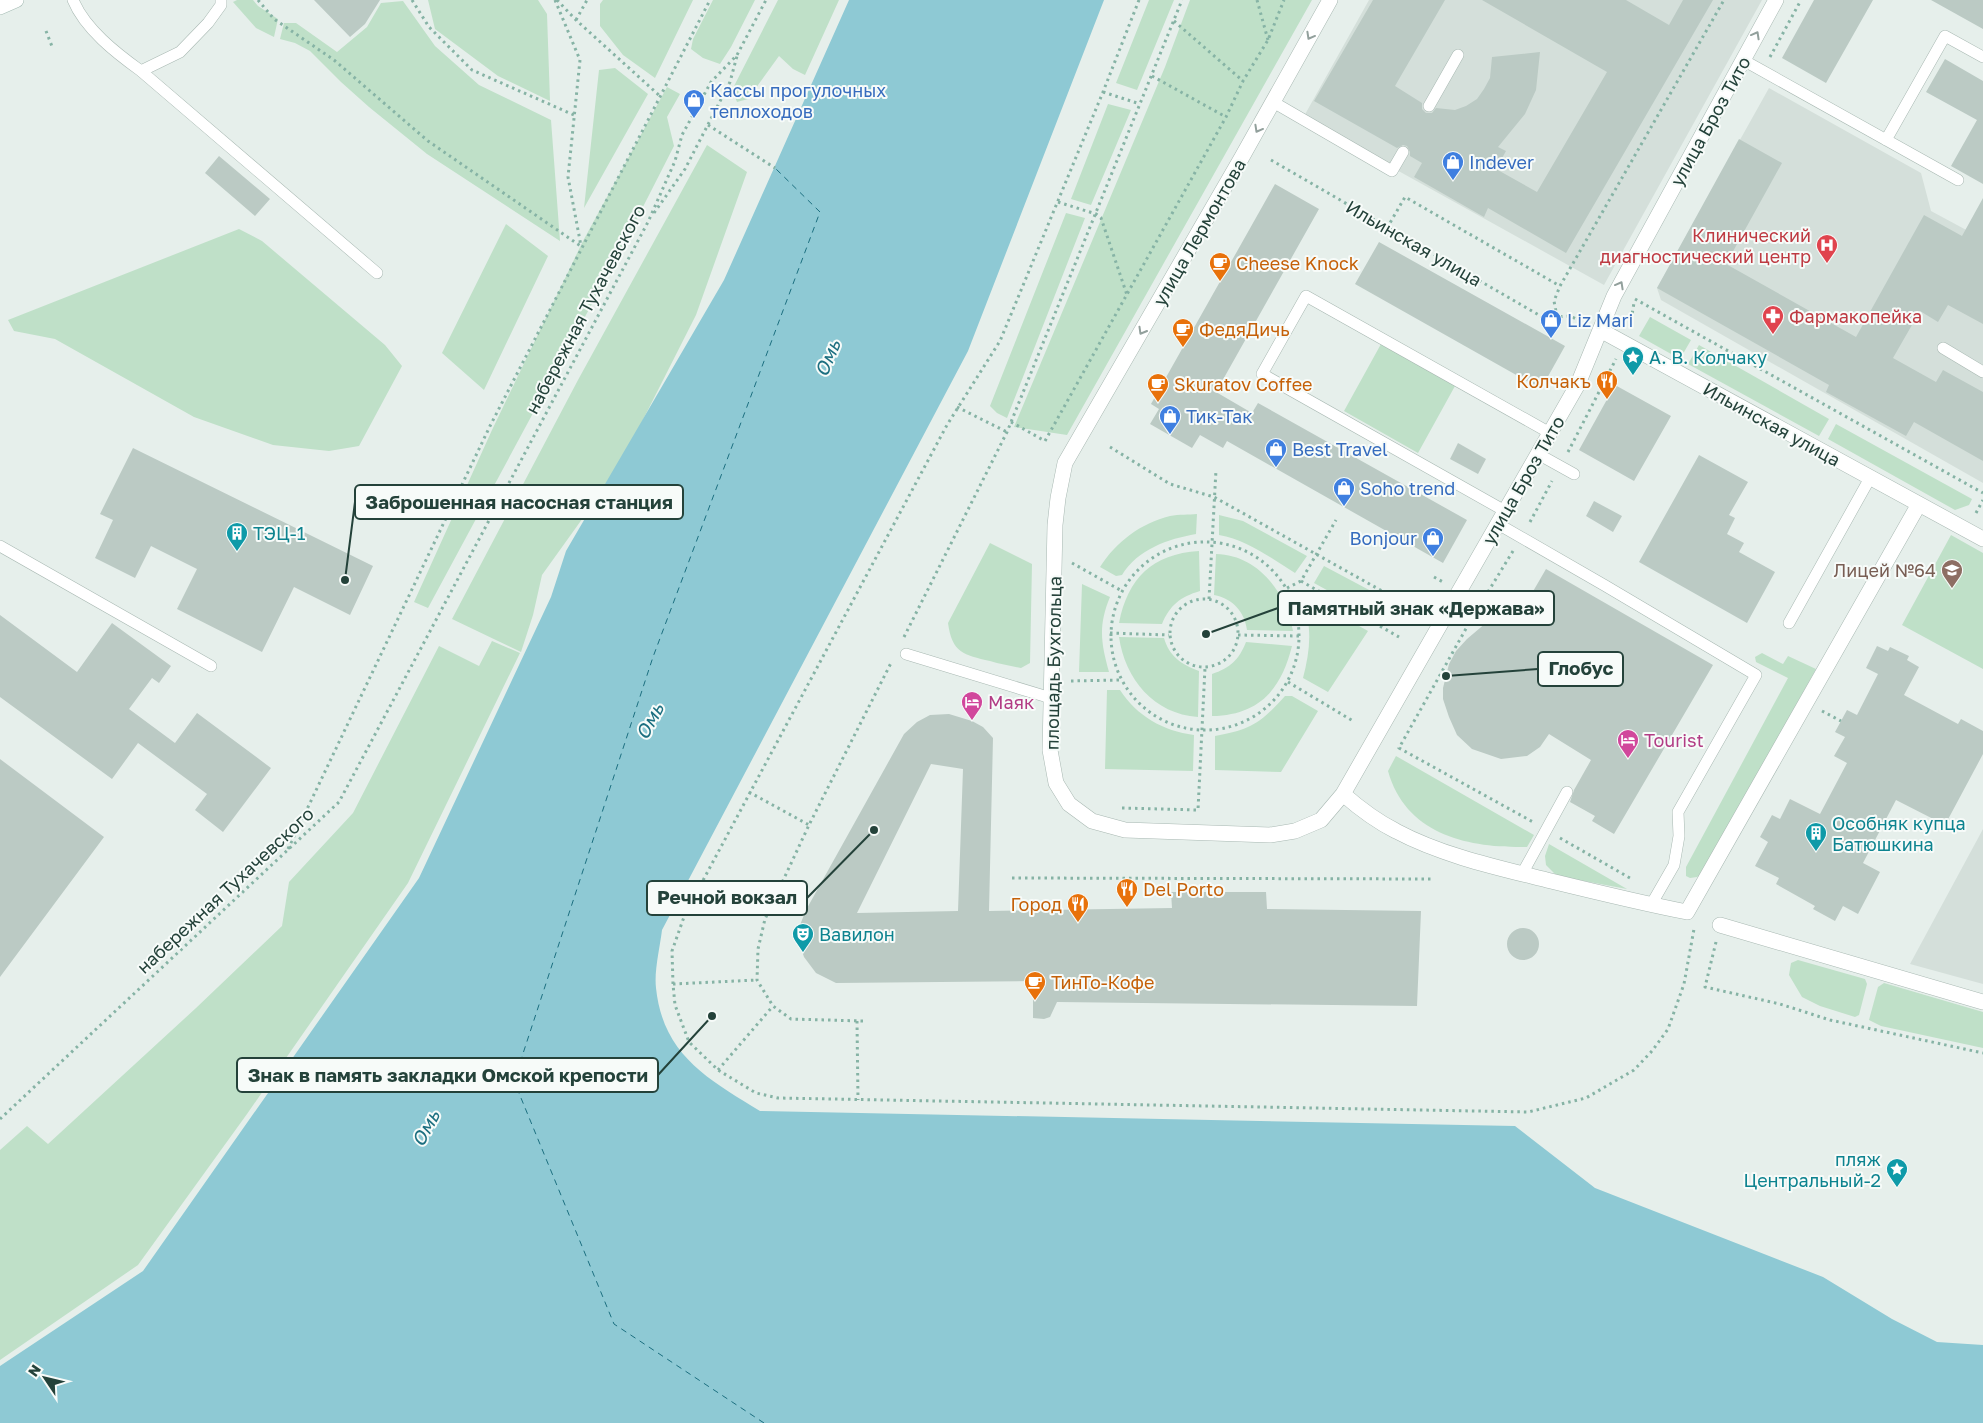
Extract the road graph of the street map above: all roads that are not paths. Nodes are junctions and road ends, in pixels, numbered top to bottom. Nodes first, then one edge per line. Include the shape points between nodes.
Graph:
1 (16, 0) edge
2 (73, 0) edge
3 (221, 0) edge
4 (1330, 0) edge
5 (1771, 2) edge
6 (0, 6) edge
7 (1458, 55) dead end
8 (1983, 57) edge
9 (1743, 60) junction
10 (141, 71) junction
11 (1273, 102) junction
12 (1429, 106) dead end
13 (1886, 140) junction
14 (1403, 152) dead end
15 (1958, 180) dead end
16 (377, 272) dead end
17 (1600, 330) junction
18 (1943, 348) dead end
19 (1983, 372) edge
20 (1550, 433) junction
21 (1538, 454) junction
22 (1065, 463) joint
23 (1574, 474) dead end
24 (1870, 478) junction
25 (1919, 504) junction
26 (1502, 517) junction
27 (1983, 539) edge
28 (0, 546) edge
29 (1789, 624) dead end
30 (904, 649) road end
31 (211, 666) dead end
32 (1051, 698) junction
33 (1567, 792) dead end
34 (1343, 794) junction
35 (1522, 874) junction
36 (1651, 906) junction
37 (1720, 925) road end
38 (1983, 1002) edge

1 - 6 street
2 - 10 lane via 79,14 98,34
3 - 10 lane via 208,23 180,52
4 -> 11 street, улица Лермонтова
9 -> 5 street, улица Броз Тито
7 - 12 lane
8 - 13 lane via 1945,36
9 - 13 lane
17 -> 9 street, улица Броз Тито via 1614,296
10 - 16 lane
11 - 14 lane via 1392,170
11 -> 22 street, улица Лермонтова
13 - 15 lane
17 - 20 street, улица Броз Тито via 1578,384
17 - 24 street, Ильинская улица
18 - 19 lane
20 - 21 street, улица Броз Тито
20 - 26 lane via 1306,296 1262,374
21 - 23 lane
21 - 26 street, улица Броз Тито
22 - 32 street, площадь Бухгольца via 1056,525
24 - 25 street, Ильинская улица
24 - 29 lane
25 - 27 street, Ильинская улица
25 - 36 street via 1687,912
26 - 34 street, улица Броз Тито
26 - 36 lane via 1604,584 1756,675 1678,812 1679,836 1674,865
28 - 31 lane
30 - 32 lane
32 - 34 street, площадь Бухгольца via 1050,750 1056,783 1069,804 1092,821 1125,830 1270,835 1295,831 1321,820
33 - 35 lane
34 - 35 street via 1395,831 1433,848
35 - 36 street
37 - 38 street

